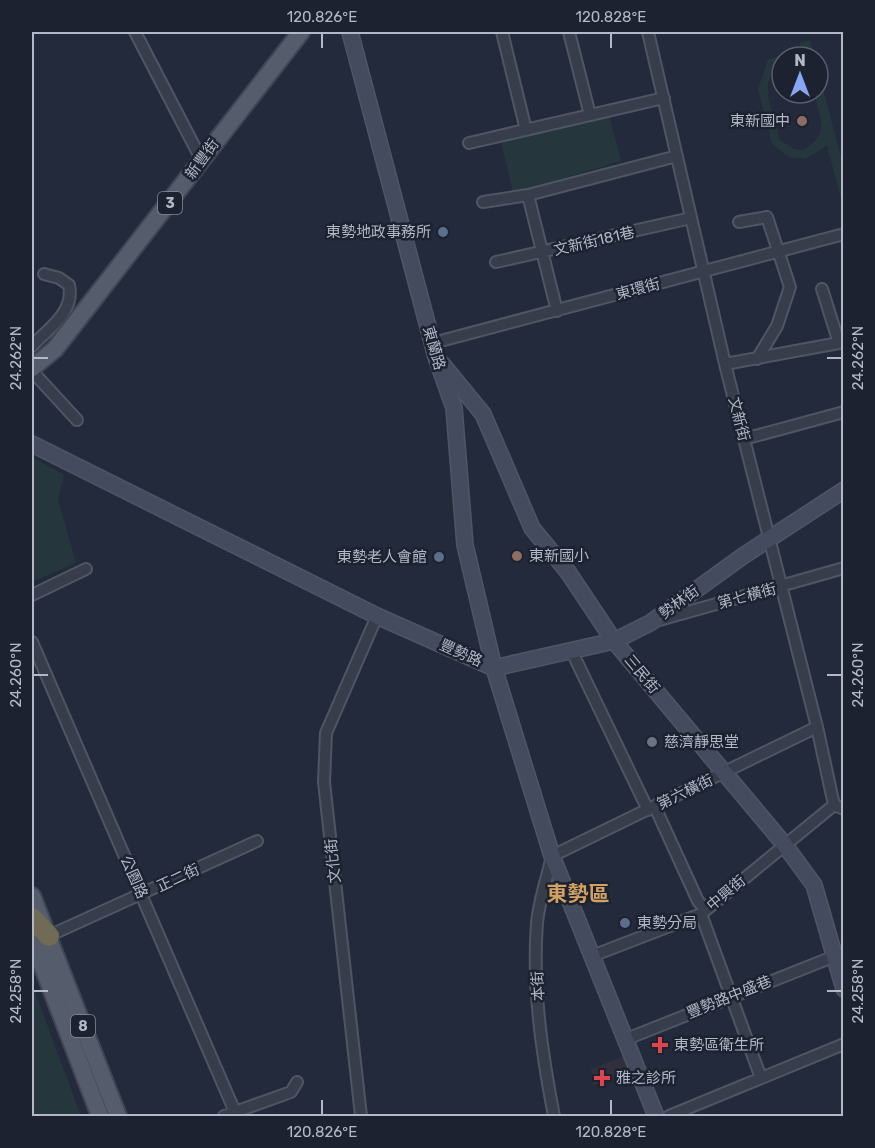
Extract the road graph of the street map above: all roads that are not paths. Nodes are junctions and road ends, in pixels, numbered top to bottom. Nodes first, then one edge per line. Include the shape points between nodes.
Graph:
1 (137, 32) edge
2 (301, 32) edge
3 (350, 32) edge
4 (502, 32) edge
5 (569, 32) edge
6 (648, 32) edge
7 (664, 98) junction
8 (590, 115) junction
9 (526, 130) junction
10 (469, 143) dead end
11 (677, 156) junction
12 (201, 159) junction
13 (528, 195) junction
14 (483, 202) dead end
15 (692, 218) junction
16 (739, 222) dead end
17 (843, 234) edge
18 (779, 252) junction
19 (542, 253) junction
20 (496, 262) dead end
21 (704, 272) junction
22 (44, 274) dead end
23 (822, 289) dead end
24 (557, 311) junction
25 (32, 346) edge
26 (434, 350) junction
27 (757, 359) junction
28 (725, 364) junction
29 (32, 369) edge
30 (843, 412) edge
31 (77, 420) dead end
32 (744, 439) junction
33 (32, 444) edge
34 (843, 490) edge
35 (770, 538) junction
36 (843, 568) edge
37 (86, 569) dead end
38 (781, 587) junction
39 (32, 595) edge
40 (377, 616) junction
41 (650, 623) junction
42 (614, 641) junction
43 (32, 642) edge
44 (572, 652) junction
45 (494, 668) junction
46 (817, 727) junction
47 (724, 774) junction
48 (839, 807) edge
49 (651, 808) junction
50 (257, 841) dead end
51 (784, 844) junction
52 (552, 856) junction
53 (142, 895) junction
54 (32, 896) edge
55 (703, 912) junction
56 (32, 918) edge
57 (38, 939) edge
58 (592, 956) junction
59 (835, 956) junction
60 (843, 989) edge
61 (730, 997) junction
62 (624, 1040) junction
63 (843, 1044) edge
64 (104, 1078) junction
65 (761, 1078) junction
66 (297, 1082) dead end
67 (87, 1084) junction
68 (230, 1114) edge
69 (100, 1116) edge
70 (118, 1116) edge
71 (361, 1116) edge
72 (554, 1116) edge
73 (656, 1116) edge
74 (669, 1116) edge

1 - 12 street
2 - 12 main road, 新豐街 / 3
3 - 26 street, 東蘭路
4 - 9 street
5 - 8 street
6 - 7 street, 文新街
7 - 8 street
7 - 11 street, 文新街
8 - 9 street
9 - 10 street
11 - 13 street
11 - 15 street, 文新街
12 - 29 main road, 新豐街 / 3 via 55,349
13 - 14 street
13 - 19 street
15 - 19 street, 文新街181巷
15 - 21 street, 文新街
16 - 18 street via 767,217
17 - 18 street, 東環街
18 - 21 street, 東環街
18 - 27 street via 790,288 777,326
19 - 20 street, 文新街181巷
19 - 24 street
21 - 24 street, 東環街
21 - 28 street, 文新街
22 - 25 street via 69,285 72,296 66,311
23 - 27 street via 839,343
24 - 26 street, 東環街
26 - 42 street, 三民街 via 483,414 532,528 568,572
26 - 45 street, 東蘭路 via 454,408 465,545
27 - 28 street
28 - 32 street, 文新街
29 - 31 street
30 - 32 street
32 - 35 street, 文新街
33 - 40 street, 豐勢路
34 - 35 street, 勢林街
35 - 38 street, 文新街
35 - 41 street, 勢林街
36 - 38 street, 第七橫街
37 - 39 street
38 - 41 street, 第七橫街
38 - 46 street, 文新街
40 - 45 street, 豐勢路
40 - 71 street, 文化街 via 326,733 324,782
41 - 42 street, 勢林街
42 - 44 street, 勢林街
42 - 47 street, 三民街
43 - 53 street, 公園路
44 - 45 street, 勢林街
44 - 49 street
45 - 52 street, 豐勢路
46 - 47 street, 第六橫街
46 - 48 street, 文新街
47 - 49 street, 第六橫街
47 - 51 street, 三民街
48 - 51 street, 中興街
49 - 52 street, 第六橫街
49 - 55 street
50 - 53 street, 正二街
51 - 55 street, 中興街
51 - 59 street, 三民街 via 814,885
52 - 58 street, 豐勢路
52 - 72 street, 本街 via 537,922 537,973 543,1061
53 - 57 street, 正二街
53 - 68 street, 公園路
54 - 57 main road, 8
55 - 58 street, 中興街
55 - 61 street
56 - 57 highway
57 - 64 main road, 8
57 - 67 main road, 8
58 - 62 street, 豐勢路
59 - 60 street, 三民街
59 - 61 street, 豐勢路中盛巷
61 - 62 street, 豐勢路中盛巷
61 - 65 street
62 - 73 street, 豐勢路
63 - 65 street
64 - 67 street
64 - 70 main road, 8
65 - 74 street
66 - 68 street via 291,1092
67 - 69 main road, 8

